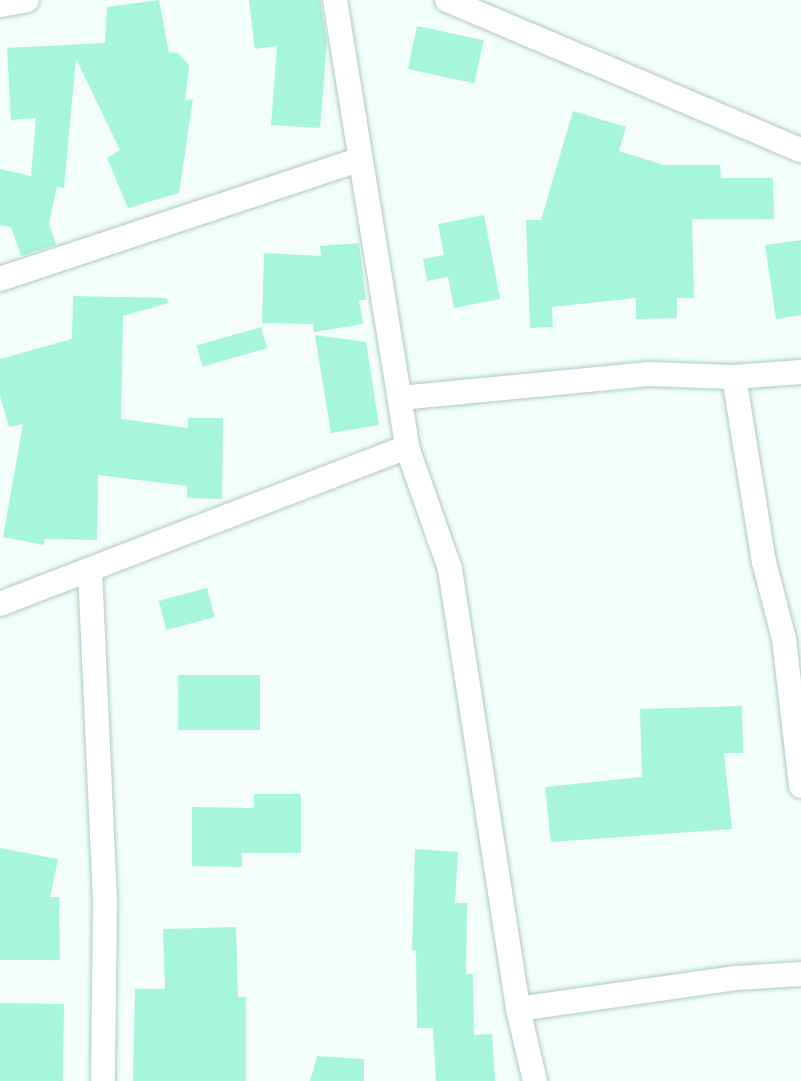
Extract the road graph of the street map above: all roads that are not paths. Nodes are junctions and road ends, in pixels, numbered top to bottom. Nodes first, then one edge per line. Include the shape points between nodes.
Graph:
1 (27, 0) edge
2 (335, 0) edge
3 (447, 0) edge
4 (0, 5) edge
5 (801, 150) edge
6 (361, 159) junction
7 (0, 279) edge
8 (801, 372) edge
9 (734, 377) junction
10 (400, 398) junction
11 (407, 447) junction
12 (90, 570) junction
13 (0, 604) edge
14 (801, 786) edge
15 (801, 974) edge
16 (518, 1009) junction
17 (103, 1081) edge
18 (535, 1081) edge

1 - 4 street
2 - 6 street
3 - 5 street
6 - 7 street
6 - 10 street
8 - 9 street
9 - 10 street via 647,374
9 - 14 street via 764,562 784,639
10 - 11 street
11 - 12 street
11 - 16 street via 450,569
12 - 13 street
12 - 17 street via 105,905
15 - 16 street via 736,978
16 - 18 street

